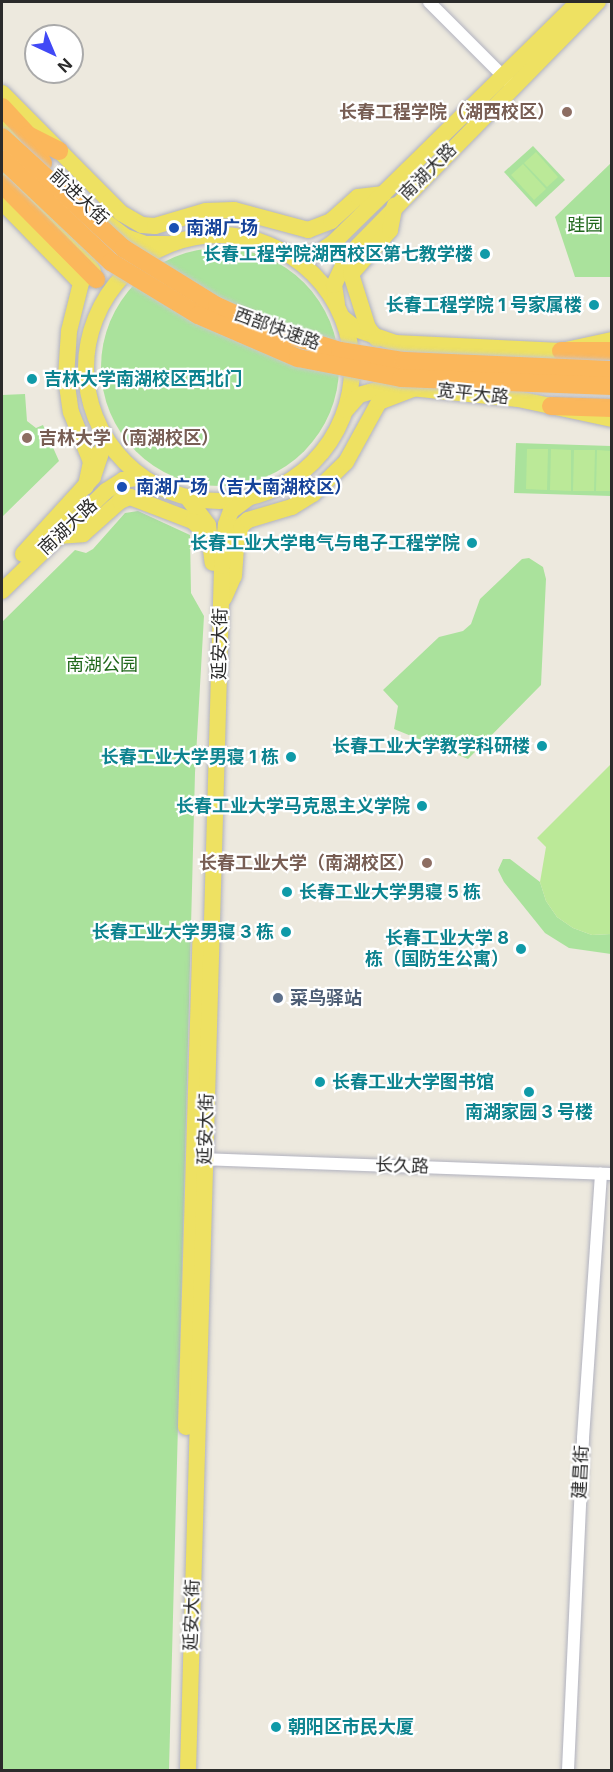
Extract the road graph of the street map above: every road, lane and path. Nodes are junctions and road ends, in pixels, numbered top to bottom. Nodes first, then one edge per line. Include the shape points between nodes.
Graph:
1 (429, 2) edge
2 (578, 2) edge
3 (598, 2) edge
4 (508, 81) junction
5 (2, 93) edge
6 (2, 107) edge
7 (2, 124) edge
8 (28, 135) junction
9 (2, 137) edge
10 (59, 151) junction
11 (2, 159) edge
12 (43, 163) junction
13 (2, 170) edge
14 (2, 184) edge
15 (390, 199) junction
16 (2, 202) edge
17 (126, 217) junction
18 (175, 242) junction
19 (290, 255) junction
20 (96, 279) junction
21 (99, 311) junction
22 (340, 311) junction
23 (378, 339) junction
24 (612, 340) edge
25 (561, 351) junction
26 (612, 351) edge
27 (612, 370) edge
28 (612, 386) edge
29 (415, 388) junction
30 (551, 406) junction
31 (612, 408) edge
32 (344, 413) junction
33 (612, 419) edge
34 (106, 438) junction
35 (142, 477) junction
36 (86, 486) junction
37 (187, 497) junction
38 (248, 498) junction
39 (57, 536) junction
40 (213, 545) junction
41 (2, 576) edge
42 (2, 591) edge
43 (221, 604) junction
44 (199, 1159) junction
45 (606, 1174) edge
46 (178, 1770) edge
47 (188, 1770) edge
48 (568, 1770) edge

1 - 4 street
2 - 4 main road, 南湖大路
3 - 4 main road, 南湖大路
4 - 15 main road, 南湖大路
5 - 10 main road, 前进大街
6 - 8 highway
7 - 12 main road, 前进大街
8 - 10 highway
8 - 12 highway
9 - 27 highway, 西部快速路, bridge via 123,248 217,306 266,328 340,351 404,361
10 - 17 main road, 前进大街
11 - 28 highway, 西部快速路, bridge via 120,268 198,315 298,358 401,378
12 - 18 main road, 前进大街 via 110,226 145,244
13 - 20 main road, 前进大街 via 78,246
14 - 20 highway
15 - 17 main road via 358,196 331,221 308,230 234,210 206,211 155,226
15 - 19 main road, 南湖大路 via 318,253
15 - 22 main road, 南湖大路 via 339,269 334,285
15 - 23 main road via 390,230 351,274 368,328
16 - 36 main road via 74,276 82,292 69,331 66,378 71,412 91,462
17 - 18 main road, 前进大街
18 - 19 main road via 237,236
18 - 21 main road via 122,276
19 - 22 main road via 312,272
20 - 21 main road, 前进大街
21 - 34 main road via 88,344 86,379 91,407
22 - 23 main road
22 - 32 main road via 352,365
23 - 25 main road via 405,344
24 - 25 main road
25 - 26 highway
29 - 30 main road, 宽平大路
29 - 32 main road, 宽平大路 via 375,388 359,394
29 - 43 main road via 379,402 346,462 313,494 292,507 248,520 242,526 236,544 234,576
30 - 31 highway
30 - 33 main road, 宽平大路
32 - 38 main road via 332,438 304,470 281,485
34 - 35 main road
34 - 36 main road, 南湖大路 via 101,458
35 - 37 main road
35 - 39 main road, 南湖大路 via 123,480 106,491
36 - 41 main road, 南湖大路
37 - 38 main road via 214,501
37 - 40 main road, 延安大街 via 208,525
38 - 43 main road, 延安大街 via 231,511 226,524
39 - 40 main road via 83,534 120,501 130,497 193,521
39 - 42 main road, 南湖大路
40 - 44 main road, 延安大街
43 - 44 main road, 延安大街
44 - 45 street, 长久路
44 - 46 main road, 延安大街
44 - 47 main road, 延安大街
45 - 48 street, 建昌街 via 586,1383

